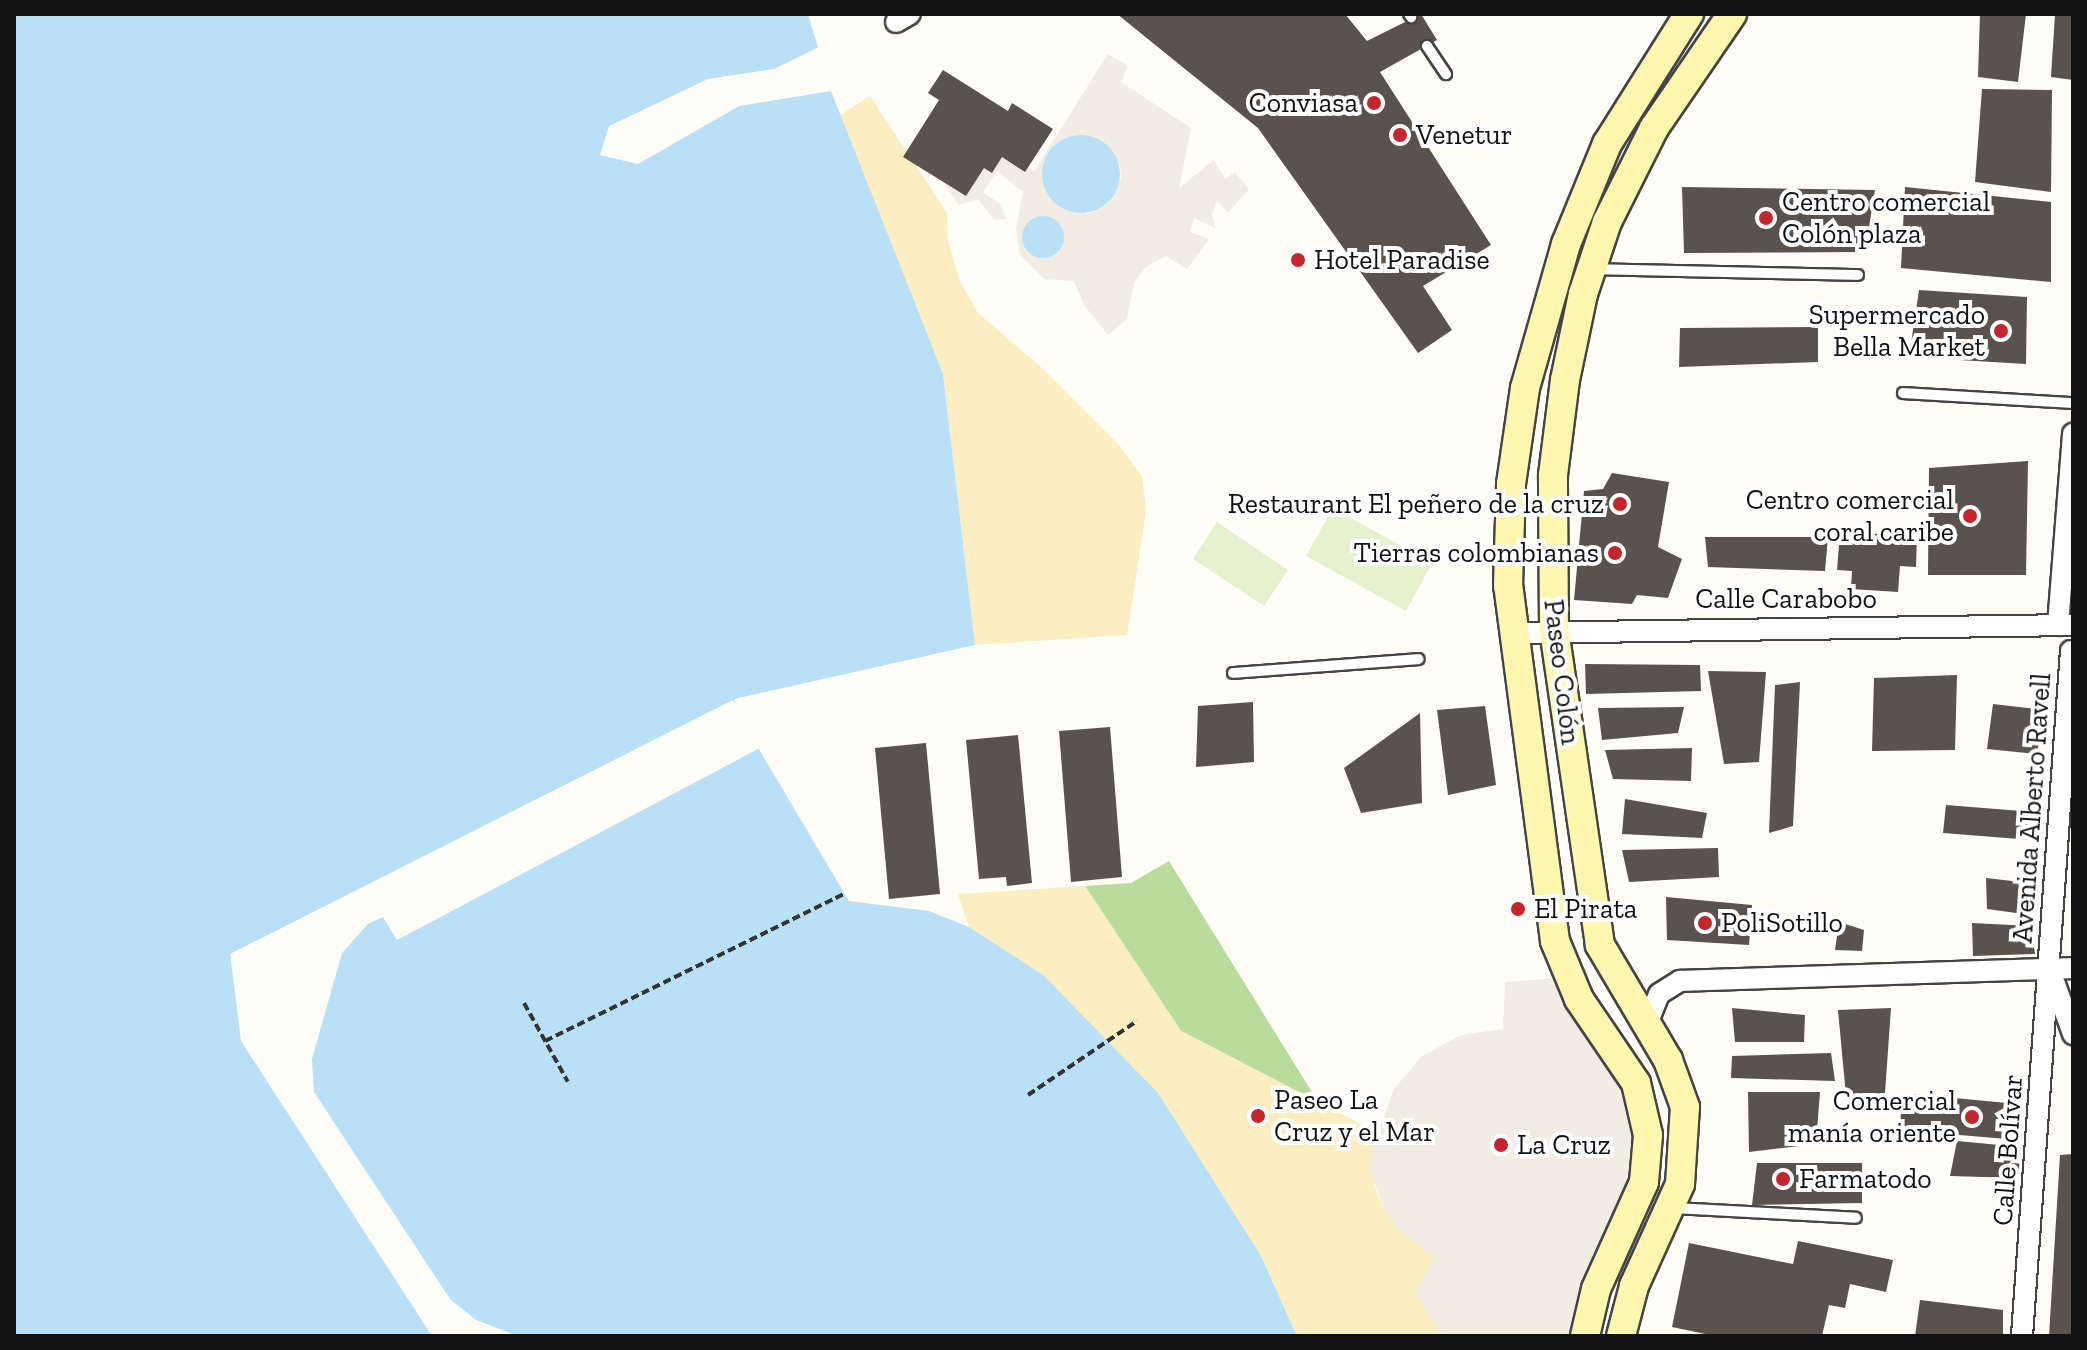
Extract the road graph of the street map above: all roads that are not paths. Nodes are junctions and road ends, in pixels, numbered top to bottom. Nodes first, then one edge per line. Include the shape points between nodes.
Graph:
1 (1689, 14) edge
2 (1732, 14) edge
3 (1427, 46) dead end
4 (1446, 74) dead end
5 (1596, 211) junction
6 (1591, 269) junction
7 (1858, 275) dead end
8 (1903, 393) dead end
9 (2073, 403) edge
10 (2073, 434) edge
11 (2065, 625) edge
12 (1554, 629) junction
13 (1515, 633) junction
14 (2072, 649) edge
15 (1418, 659) dead end
16 (1233, 673) dead end
17 (1606, 961) junction
18 (2050, 968) junction
19 (2073, 968) edge
20 (1564, 970) junction
21 (1647, 1024) junction
22 (2073, 1034) edge
23 (1672, 1208) junction
24 (1856, 1218) dead end
25 (1585, 1336) edge
26 (1621, 1336) edge
27 (2022, 1336) edge

1 - 5 street, Paseo Colón via 1629,104
2 - 5 street, Paseo Colón
3 - 4 lane
5 - 6 street, Paseo Colón
5 - 13 street, Paseo Colón via 1552,284 1515,446 1508,539
6 - 7 lane
6 - 12 street, Paseo Colón via 1565,380 1553,475
8 - 9 lane
10 - 11 street
11 - 12 street, Calle Carabobo
11 - 14 street
12 - 13 street, Calle Carabobo
12 - 17 street, Paseo Colón
13 - 20 street, Paseo Colón via 1555,941
14 - 18 street, Avenida Alberto Ravell
15 - 16 lane
17 - 20 street
17 - 21 street, Paseo Colón
18 - 19 street
18 - 21 street via 1680,981 1659,994
18 - 22 street
18 - 27 street, Calle Bolívar
20 - 25 street, Paseo Colón via 1628,1068 1648,1135 1644,1182 1600,1278
21 - 23 street, Paseo Colón via 1668,1060 1685,1107 1685,1155
23 - 24 lane
23 - 26 street, Paseo Colón via 1634,1286

